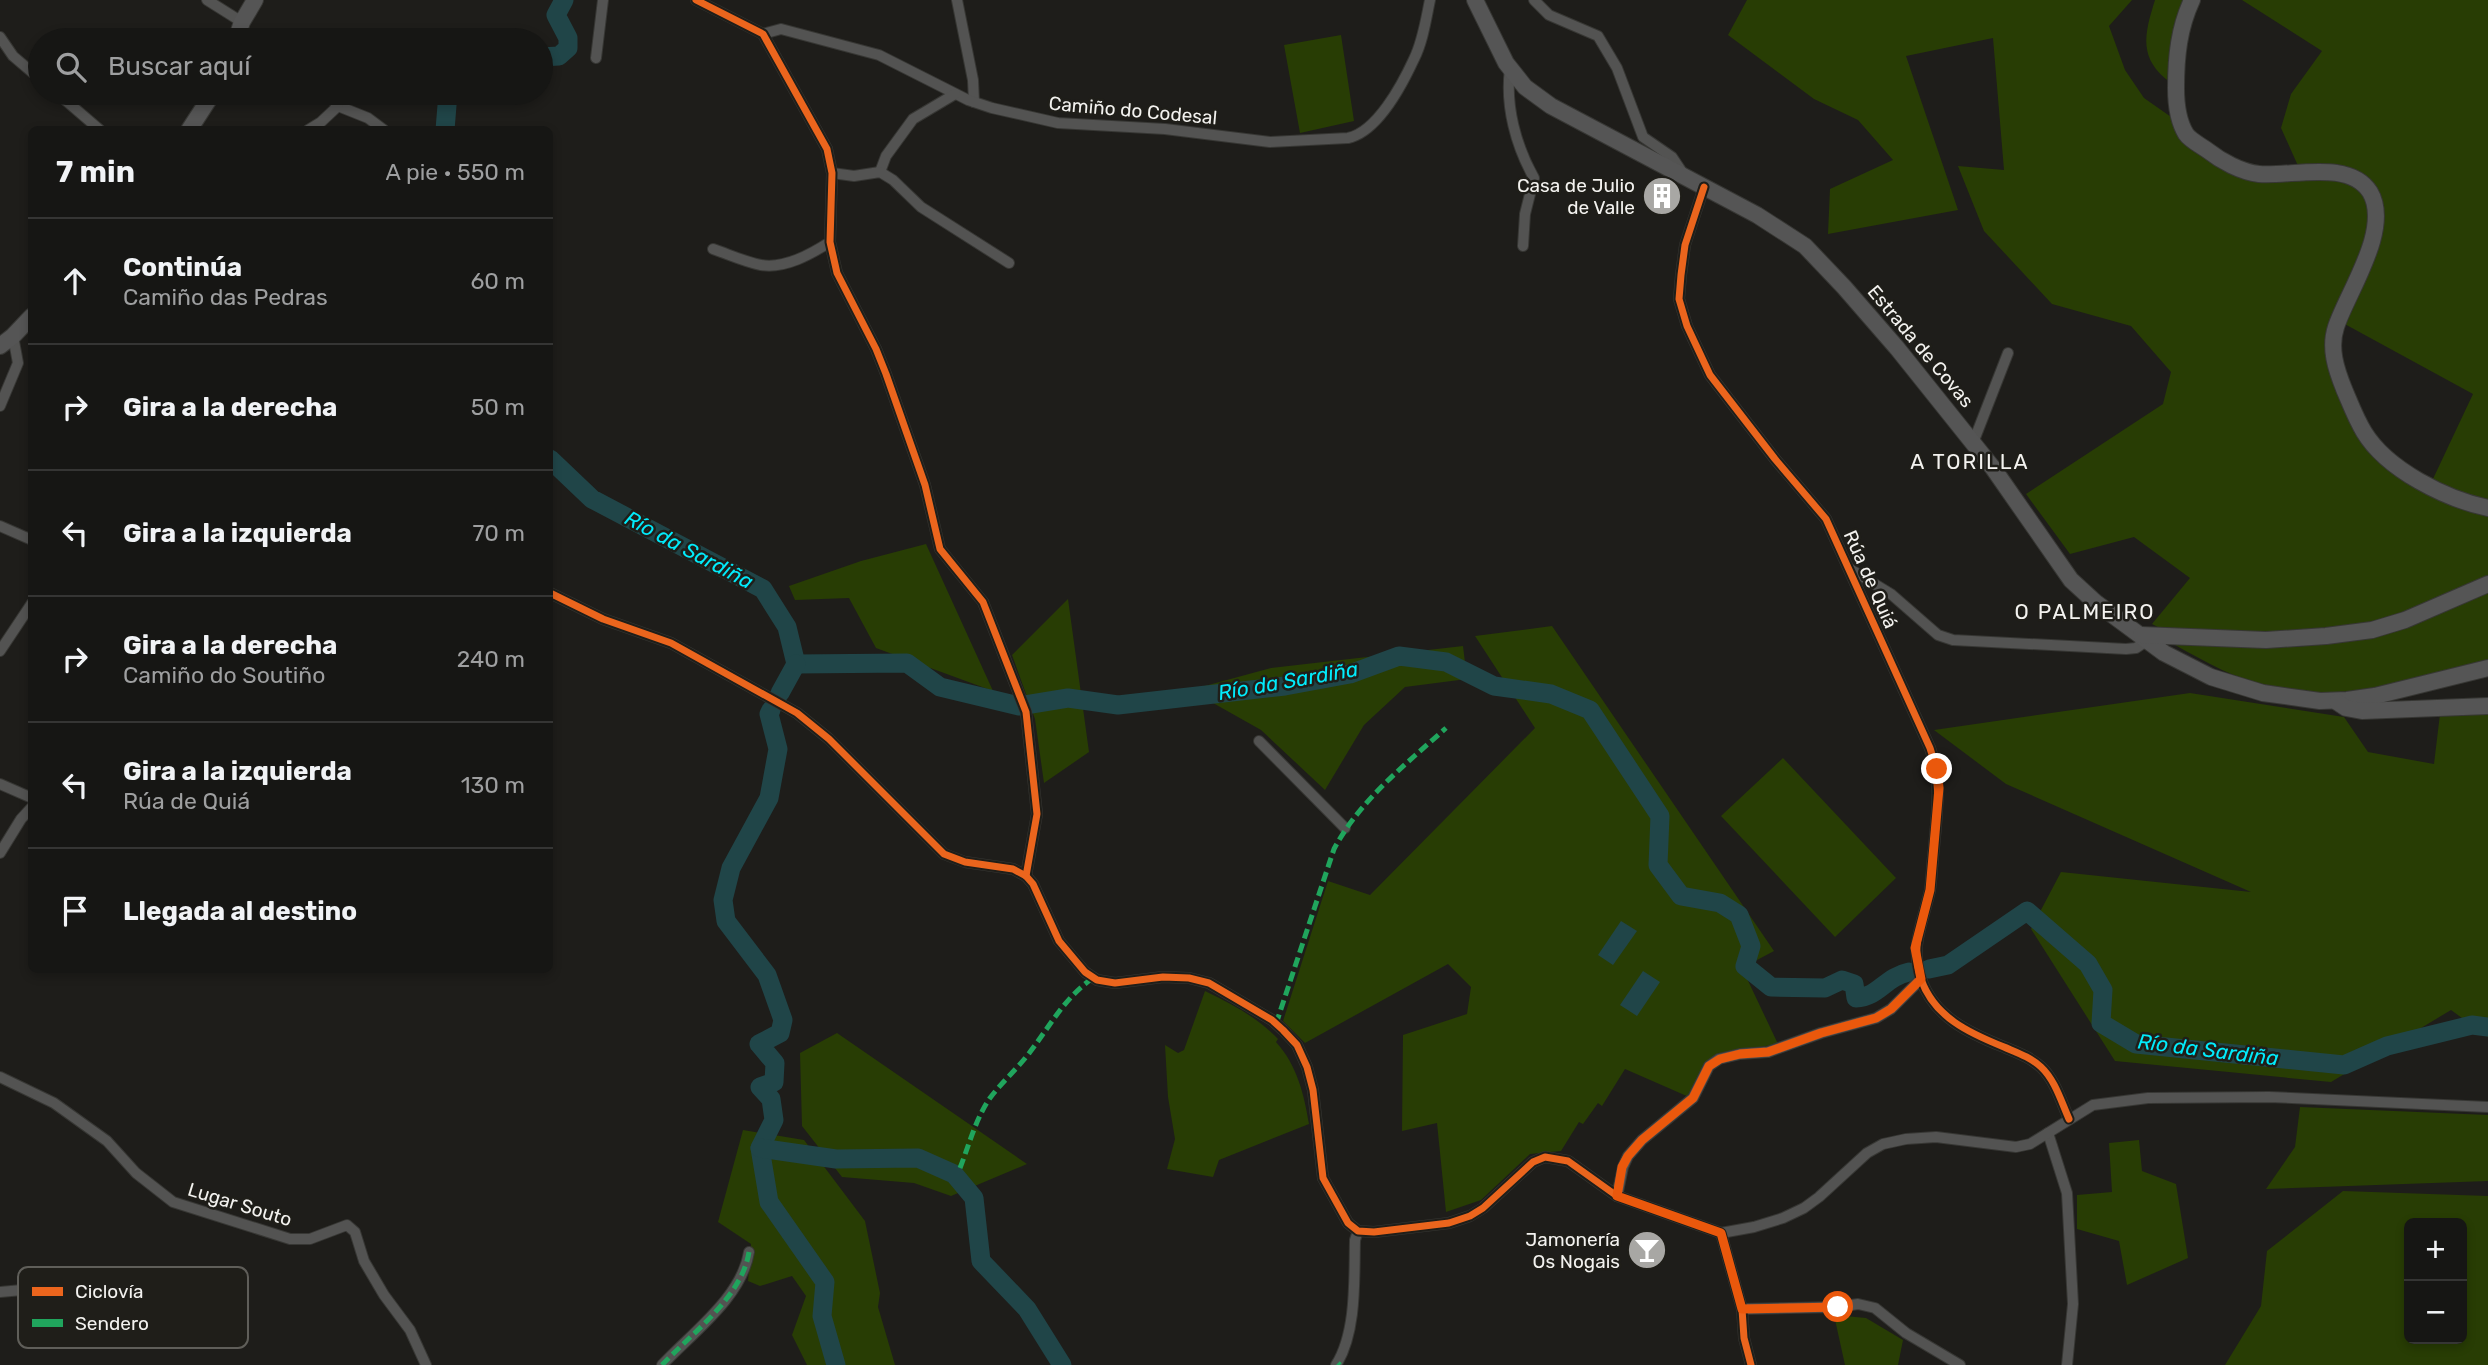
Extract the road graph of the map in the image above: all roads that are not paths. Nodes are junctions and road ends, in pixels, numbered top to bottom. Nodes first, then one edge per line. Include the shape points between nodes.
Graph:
1 (206, 0) edge
2 (255, 0) edge
3 (603, 0) edge
4 (696, 0) edge
5 (957, 0) edge
6 (1430, 0) edge
7 (1475, 0) edge
8 (1534, 0) edge
9 (2192, 0) edge
10 (236, 28) edge
11 (241, 28) edge
12 (763, 34) junction
13 (0, 37) edge
14 (596, 58) dead end
15 (28, 69) edge
16 (1510, 69) junction
17 (955, 94) junction
18 (974, 102) junction
19 (71, 105) edge
20 (205, 105) edge
21 (338, 106) joint
22 (95, 126) edge
23 (192, 126) edge
24 (314, 126) edge
25 (379, 126) edge
26 (880, 172) junction
27 (832, 173) junction
28 (1686, 178) junction
29 (1704, 187) junction
30 (830, 242) junction
31 (1523, 246) dead end
32 (713, 249) dead end
33 (1009, 263) dead end
34 (28, 323) edge
35 (6, 341) edge
36 (2008, 353) dead end
37 (0, 406) edge
38 (1973, 443) junction
39 (2488, 508) edge
40 (0, 526) edge
41 (28, 538) edge
42 (1850, 569) junction
43 (2488, 584) edge
44 (553, 594) edge
45 (28, 609) edge
46 (2144, 638) junction
47 (0, 652) edge
48 (2488, 667) edge
49 (2336, 701) junction
50 (2488, 706) edge
51 (1259, 741) dead end
52 (0, 784) edge
53 (28, 796) edge
54 (28, 812) edge
55 (1345, 828) dead end
56 (0, 853) edge
57 (1026, 876) junction
58 (1921, 979) junction
59 (0, 1077) edge
60 (2488, 1107) edge
61 (2068, 1119) junction
62 (2048, 1133) junction
63 (1617, 1196) junction
64 (1358, 1231) junction
65 (1721, 1233) junction
66 (749, 1252) dead end
67 (18, 1291) edge
68 (0, 1293) edge
69 (1742, 1309) junction
70 (426, 1365) edge
71 (662, 1365) edge
72 (1336, 1365) edge
73 (1751, 1365) edge
74 (1960, 1365) edge
75 (2067, 1365) edge

1 - 10 street
2 - 11 main road
3 - 14 street
4 - 12 street
5 - 18 street
6 - 18 street, Camiño do Codesal via 1414,59 1371,127 1359,136 1270,142 1166,129 1058,123
7 - 16 main road, Estrada de Covas
8 - 28 street via 1549,15 1598,36 1617,68 1643,137 1672,157
9 - 39 main road via 2176,56 2176,95 2186,135 2218,158 2258,174 2336,172 2358,180 2369,192 2375,206 2374,227 2362,273 2335,328 2338,373 2364,433 2379,451 2423,483
12 - 17 street, Camiño do Codesal via 781,29 879,55
12 - 27 street via 827,149
13 - 15 street
16 - 28 main road, Estrada de Covas via 1551,106
16 - 31 street via 1516,136 1534,178
17 - 18 street, Camiño do Codesal
17 - 26 street via 913,119
19 - 22 street
20 - 23 main road
21 - 24 street
21 - 25 street
26 - 27 street
26 - 33 street via 922,207
27 - 30 street
28 - 29 main road, Estrada de Covas
29 - 38 main road, Estrada de Covas via 1805,246 1889,338
29 - 42 street, Rúa de Quiá via 1684,255 1679,299 1687,326 1710,375 1826,519
30 - 32 street via 808,256 762,266
30 - 57 street via 837,273 886,374 925,485 940,549 983,602 1026,712 1037,814
34 - 35 main road
35 - 37 street via 18,363
36 - 38 street
38 - 46 main road, Estrada de Covas via 2071,580
40 - 41 street
42 - 46 street via 1891,594 1938,635 1953,640 2126,649 2136,648
42 - 58 street, Rúa de Quiá via 1937,769 1930,890 1915,948
43 - 46 main road via 2405,620 2360,632 2266,640
44 - 57 street via 603,619 671,643 797,713 944,854
45 - 47 street
46 - 49 main road, Estrada de Covas via 2211,677 2263,693
48 - 49 main road via 2375,696
49 - 50 main road via 2362,711
51 - 55 street
52 - 53 street
54 - 56 street
57 - 64 street via 1059,941 1097,980 1115,983 1163,977 1209,983 1283,1030 1297,1045 1307,1067 1323,1178 1348,1223
58 - 61 street via 1948,1020 2025,1055 2044,1069
58 - 63 street via 1876,1018 1768,1052 1720,1059 1709,1066 1693,1098 1628,1156
59 - 70 street, Lugar Souto via 54,1103 107,1141 136,1173 173,1202 289,1239 310,1239 347,1226 355,1232 364,1261 410,1329
60 - 61 street via 2269,1097 2148,1098 2093,1105
61 - 62 street
62 - 65 street via 2016,1147 1936,1137 1883,1144 1804,1208 1764,1224
62 - 75 street via 2067,1193 2073,1304
63 - 64 street via 1567,1161 1545,1157 1470,1216 1449,1223
63 - 65 street
64 - 72 street via 1352,1316
65 - 69 street
66 - 71 street via 726,1301
67 - 68 street
69 - 73 street
69 - 74 street via 1858,1304 1875,1308

